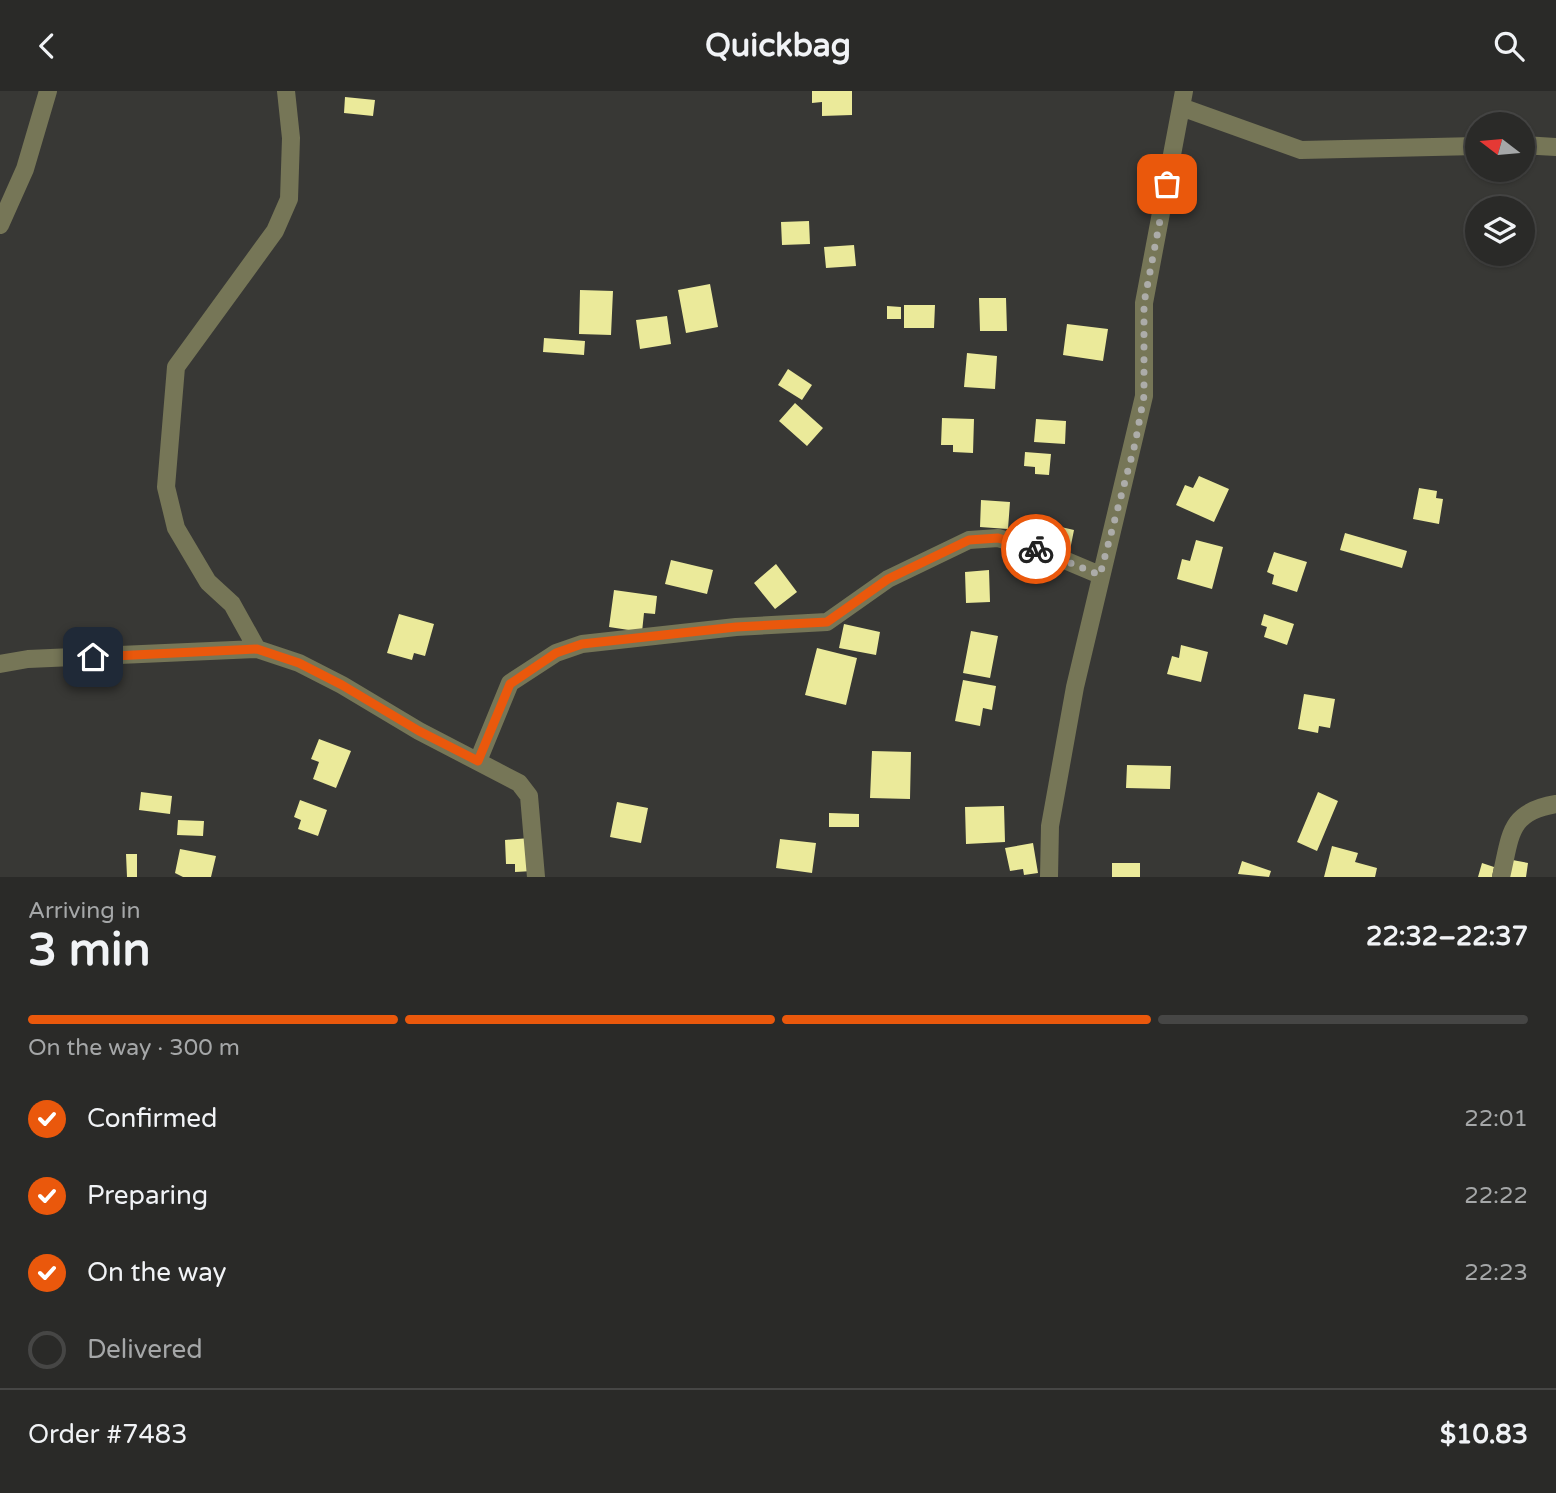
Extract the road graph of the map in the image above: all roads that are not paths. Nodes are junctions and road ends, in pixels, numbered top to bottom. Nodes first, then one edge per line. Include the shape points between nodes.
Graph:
1 (48, 91) edge
2 (286, 91) edge
3 (1182, 99) edge
4 (1465, 146) edge
5 (1535, 146) edge
6 (1556, 147) edge
7 (0, 225) edge
8 (1100, 575) junction
9 (257, 649) junction
10 (0, 664) edge
11 (478, 761) junction
12 (1556, 804) edge
13 (536, 877) edge
14 (1049, 877) edge
15 (1501, 877) edge

1 - 7 street via 25,169
2 - 9 street via 291,138 289,199 275,231 176,367 166,487 176,528 208,582 232,604
3 - 4 street via 1301,150
3 - 8 street via 1144,303 1144,396
5 - 6 street
8 - 11 street via 998,538 969,540 888,579 827,622 582,644 556,653 510,684
8 - 14 street via 1050,826
9 - 10 street
9 - 11 street via 299,663
11 - 13 street via 519,783 529,796
12 - 15 street via 1533,808 1519,818

